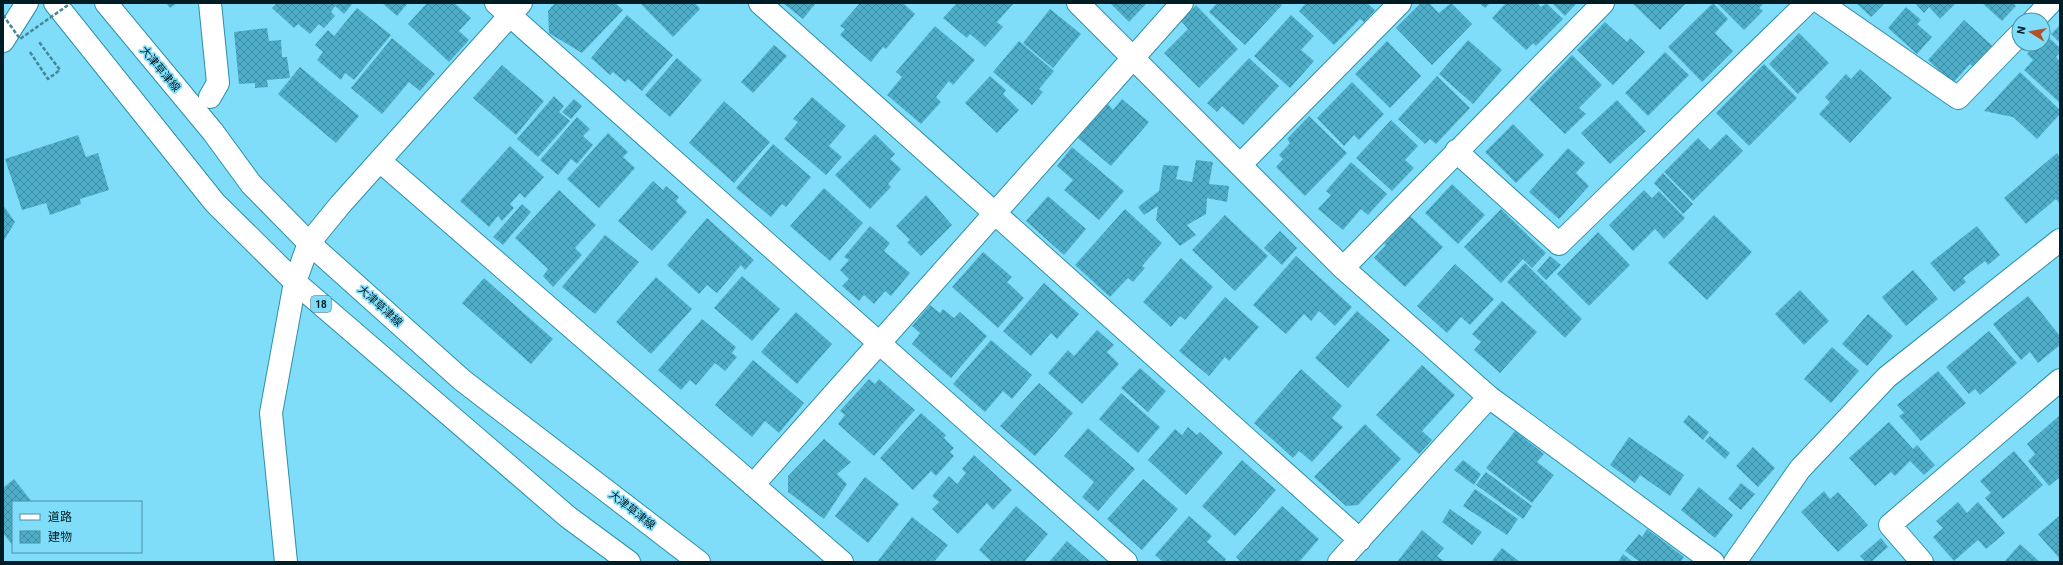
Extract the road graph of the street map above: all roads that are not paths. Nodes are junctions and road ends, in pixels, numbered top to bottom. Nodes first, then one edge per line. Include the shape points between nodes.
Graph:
1 (27, 3) edge
2 (55, 3) edge
3 (106, 3) edge
4 (210, 3) edge
5 (760, 3) edge
6 (1078, 3) edge
7 (1182, 3) edge
8 (1400, 3) edge
9 (1603, 3) edge
10 (1807, 3) edge
11 (1822, 3) edge
12 (2050, 3) edge
13 (509, 7) edge
14 (2042, 12) edge
15 (12, 40) edge
16 (2011, 43) edge
17 (1133, 58) junction
18 (210, 97) dead end
19 (1456, 151) junction
20 (380, 161) junction
21 (1240, 165) junction
22 (995, 213) junction
23 (2060, 241) edge
24 (309, 243) junction
25 (1343, 268) junction
26 (295, 282) junction
27 (880, 343) junction
28 (2060, 380) edge
29 (1489, 397) junction
30 (753, 485) junction
31 (1360, 540) junction
32 (280, 561) edge
33 (629, 562) edge
34 (699, 562) edge
35 (842, 562) edge
36 (1126, 562) edge
37 (1339, 562) edge
38 (1713, 562) edge
39 (1735, 562) edge
40 (1922, 562) edge

1 - 15 street
2 - 26 street, 18 via 215,203
3 - 24 street, 大津草津線 via 213,132 251,184
4 - 18 street via 218,83
5 - 22 street
6 - 17 street
7 - 17 street
8 - 21 street
9 - 19 street
10 - 19 street via 1559,244
11 - 16 street via 1958,98
12 - 14 street
13 - 20 street
13 - 27 street
17 - 21 street
17 - 22 street
19 - 25 street
20 - 24 street
20 - 30 street
21 - 25 street
22 - 27 street
22 - 31 street
23 - 39 street via 1887,377 1800,469
24 - 26 street
24 - 34 street, 大津草津線 via 462,380
25 - 29 street
26 - 32 street via 271,413
26 - 33 street, 18 via 568,517
27 - 30 street
27 - 36 street
28 - 40 street via 1890,525
29 - 31 street
29 - 38 street
30 - 35 street
31 - 37 street

